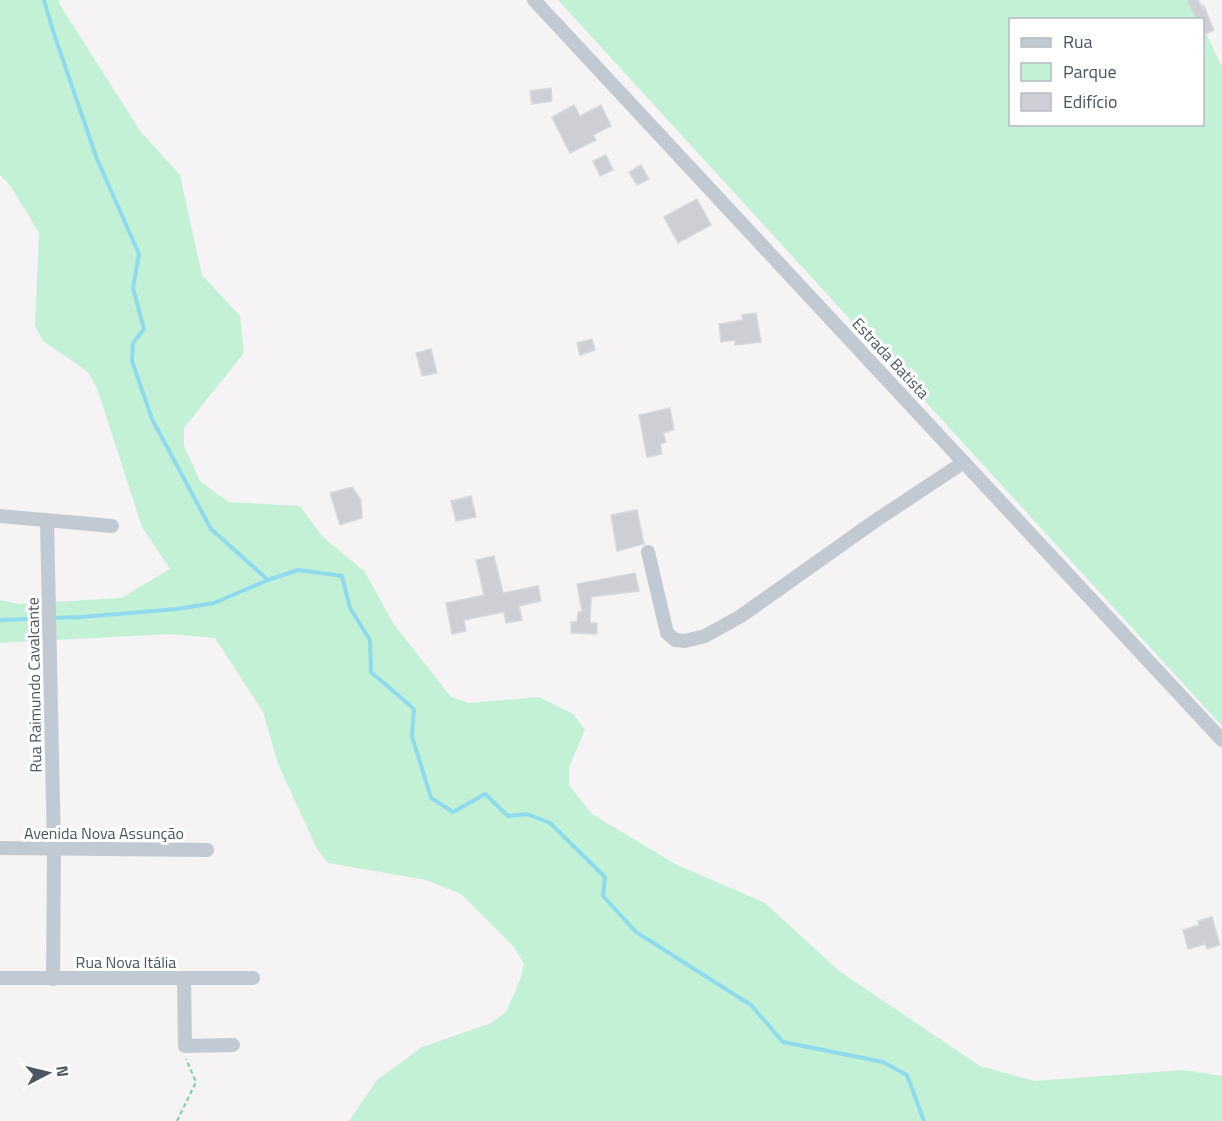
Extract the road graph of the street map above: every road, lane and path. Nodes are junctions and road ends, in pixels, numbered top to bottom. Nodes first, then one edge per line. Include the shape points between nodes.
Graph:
1 (534, 0) edge
2 (964, 462) junction
3 (0, 516) edge
4 (47, 520) junction
5 (112, 526) dead end
6 (648, 552) dead end
7 (1222, 740) edge
8 (0, 848) edge
9 (54, 849) junction
10 (207, 850) dead end
11 (0, 978) edge
12 (53, 978) junction
13 (253, 978) dead end
14 (184, 979) junction
15 (233, 1045) dead end
16 (185, 1046) junction
17 (177, 1121) edge

1 - 2 street, Estrada Batista
2 - 6 street via 741,616 705,636 678,641 669,637
2 - 7 street, Estrada Batista
3 - 4 street
4 - 5 street
4 - 9 street, Rua Raimundo Cavalcante
8 - 9 street, Avenida Nova Assunção
9 - 10 street, Avenida Nova Assunção
9 - 12 street, Rua Raimundo Cavalcante
11 - 12 street, Rua Nova Itália
12 - 14 street, Rua Nova Itália
13 - 14 street, Rua Nova Itália
14 - 16 street
15 - 16 street
16 - 17 path via 183,1054 196,1082

